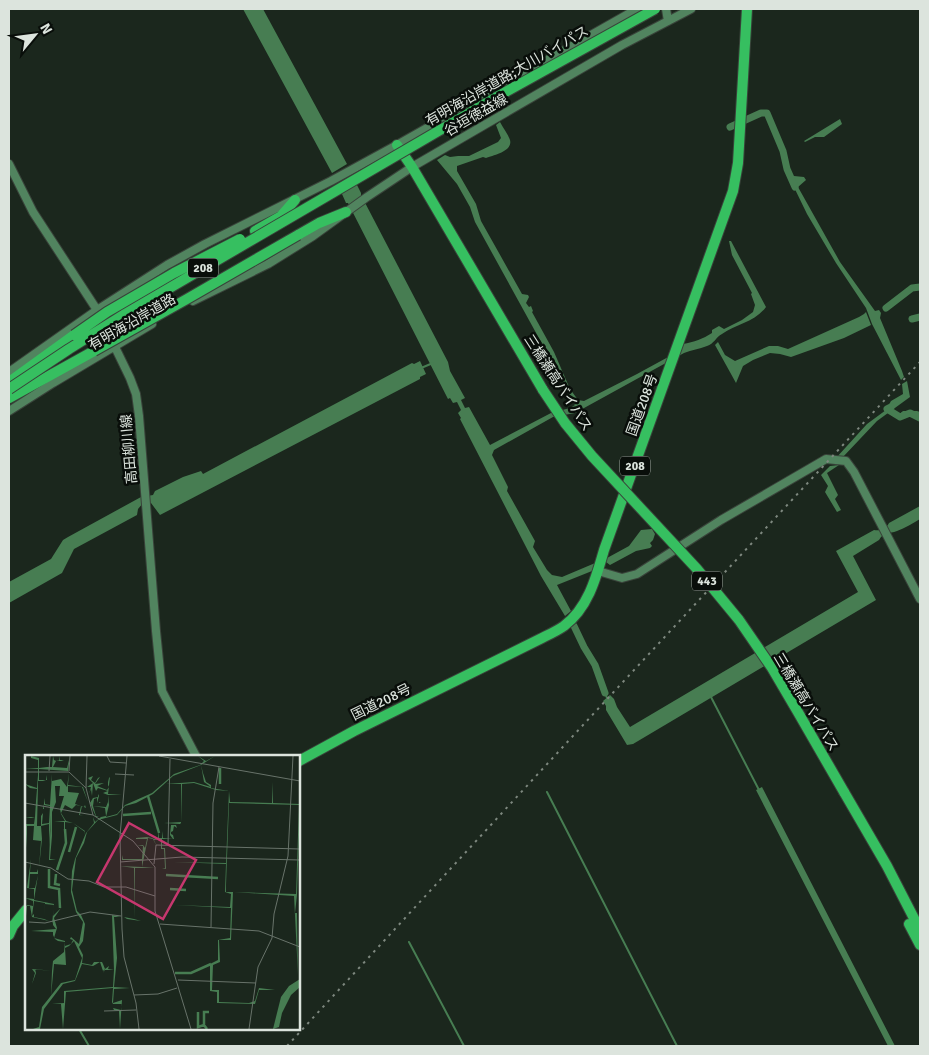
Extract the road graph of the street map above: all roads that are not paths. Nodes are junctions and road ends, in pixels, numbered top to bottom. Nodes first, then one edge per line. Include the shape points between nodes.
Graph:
1 (637, 9) edge
2 (654, 9) edge
3 (666, 9) edge
4 (691, 9) edge
5 (747, 9) edge
6 (668, 21) junction
7 (611, 22) junction
8 (622, 45) junction
9 (399, 149) junction
10 (9, 164) edge
11 (412, 167) junction
12 (331, 181) joint
13 (295, 200) junction
14 (346, 212) junction
15 (97, 310) junction
16 (115, 346) junction
17 (9, 372) edge
18 (9, 382) edge
19 (9, 389) edge
20 (9, 398) edge
21 (9, 412) edge
22 (598, 571) junction
23 (920, 599) edge
24 (195, 755) edge
25 (300, 760) edge
26 (856, 814) junction
27 (25, 911) edge
28 (920, 930) edge
29 (9, 935) edge
30 (920, 945) edge

1 - 7 main road, 谷垣徳益線
2 - 9 highway, 有明海沿岸道路;大川バイパス / 208, bridge
3 - 6 main road
4 - 6 main road, 谷垣徳益線
5 - 22 highway, 国道208号 / 208 via 738,163 733,190
6 - 8 main road, 谷垣徳益線
7 - 8 main road
7 - 9 main road, 谷垣徳益線
8 - 11 main road, 谷垣徳益線
9 - 11 highway, 三橋瀬高バイパス / 443
9 - 12 main road, 谷垣徳益線
9 - 19 highway, 208, bridge via 125,314
10 - 15 main road, 高田柳川線 via 33,212
11 - 14 main road, 谷垣徳益線
11 - 26 highway, 三橋瀬高バイパス / 443, bridge via 565,422 739,620 772,668
12 - 13 main road, 有明海沿岸道路
13 - 15 main road, 有明海沿岸道路 via 167,265
13 - 18 highway, bridge via 280,216 107,312
14 - 16 main road, 有明海沿岸道路 via 268,264 199,298
14 - 20 highway, bridge via 319,222
15 - 16 main road, 高田柳川線
15 - 17 main road, 有明海沿岸道路
16 - 21 main road, 有明海沿岸道路
16 - 24 main road, 高田柳川線 via 136,394 139,416 162,691
22 - 23 main road via 622,578 637,574 826,458 846,461 854,472
22 - 25 highway, 国道208号 / 208 via 586,600 565,625
26 - 28 highway, 三橋瀬高バイパス / 443
26 - 30 highway, 三橋瀬高バイパス / 443
27 - 29 highway

